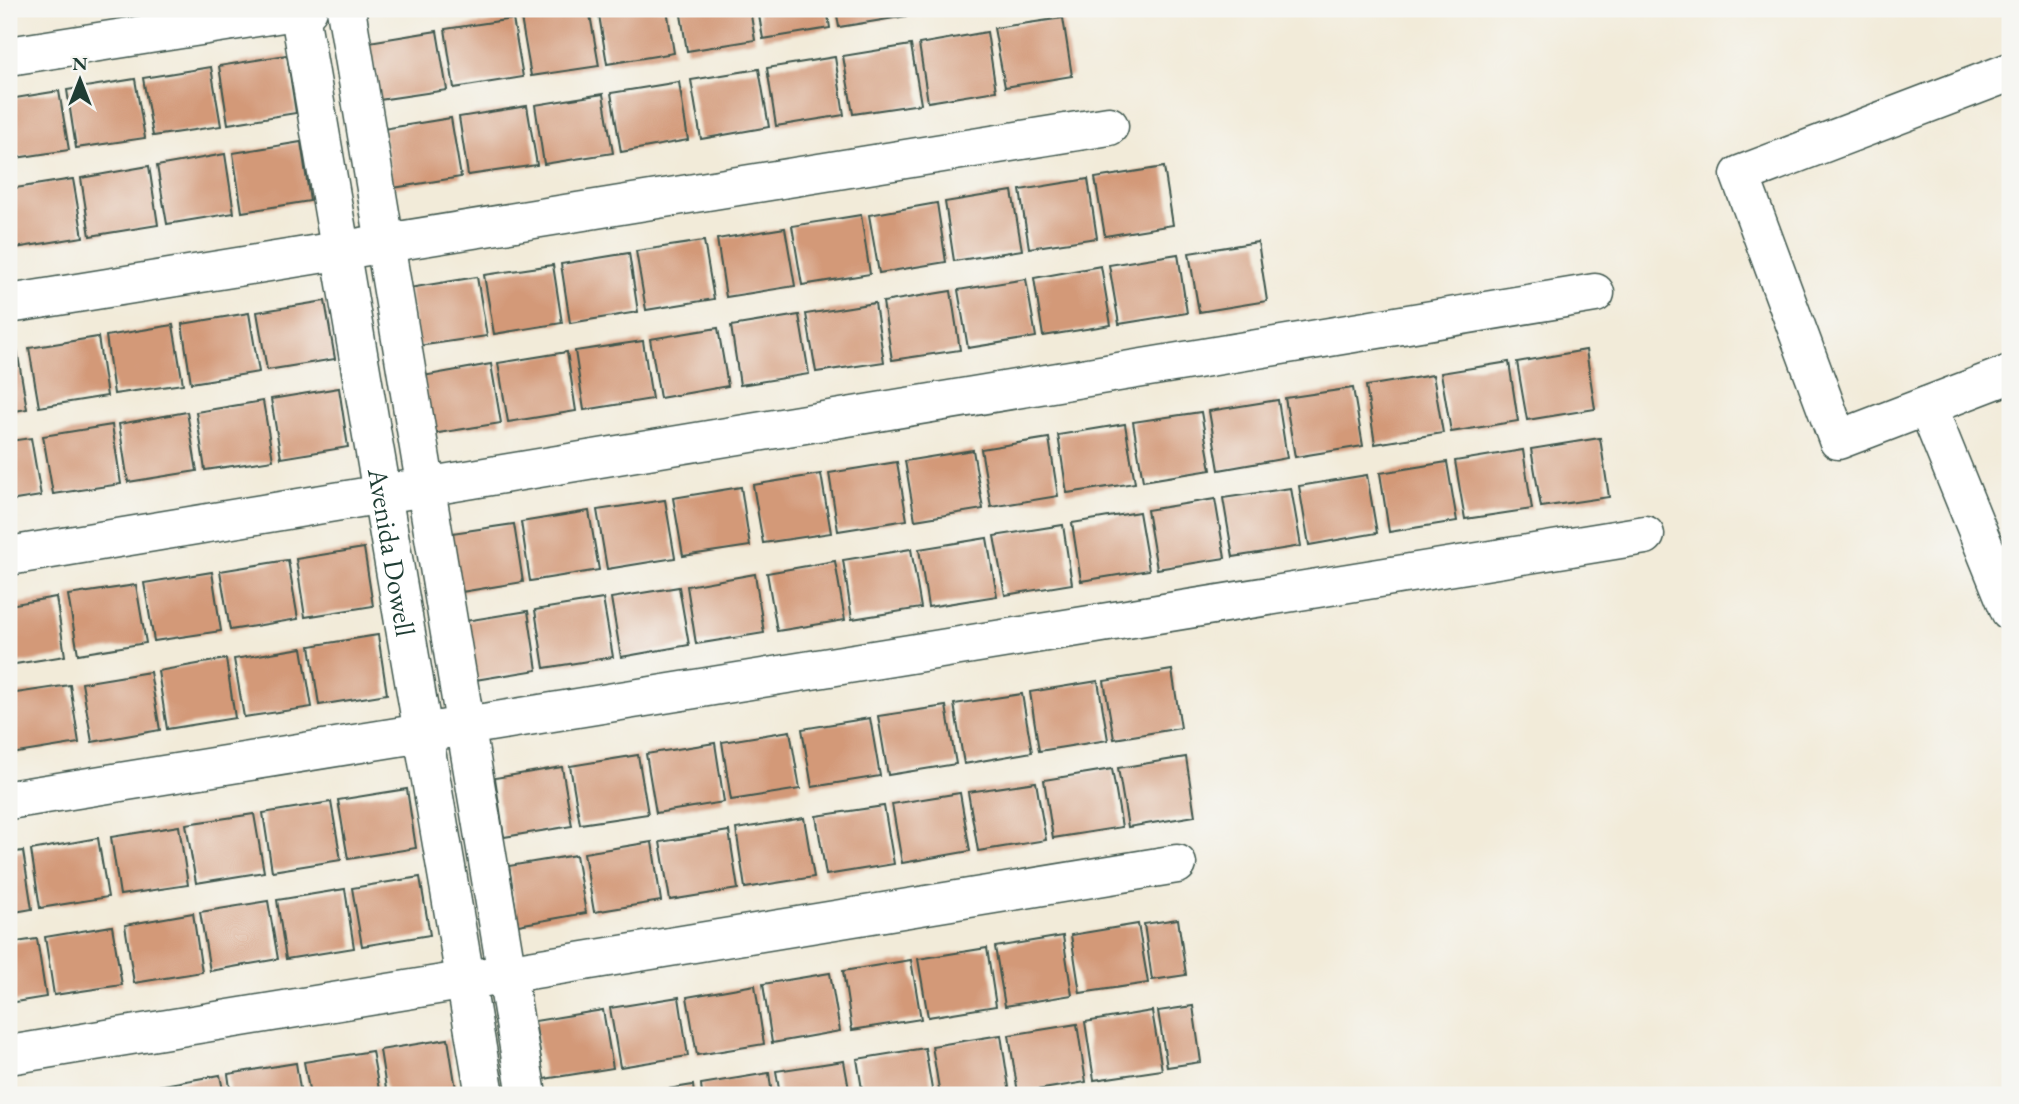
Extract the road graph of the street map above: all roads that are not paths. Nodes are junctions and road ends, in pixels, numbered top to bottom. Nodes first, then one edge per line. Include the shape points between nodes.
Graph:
1 (302, 9) edge
2 (346, 9) edge
3 (9, 56) edge
4 (2010, 72) edge
5 (1109, 126) dead end
6 (384, 243) junction
7 (340, 250) junction
8 (1595, 293) dead end
9 (9, 304) edge
10 (2010, 374) edge
11 (1927, 405) junction
12 (425, 486) junction
13 (382, 494) junction
14 (1646, 535) dead end
15 (9, 556) edge
16 (2010, 611) edge
17 (465, 726) junction
18 (423, 733) junction
19 (9, 800) edge
20 (1177, 864) dead end
21 (506, 974) junction
22 (465, 980) junction
23 (9, 1055) edge
24 (485, 1095) edge
25 (527, 1095) edge

1 - 3 street
1 - 7 street, Avenida Dowell
2 - 6 street, Avenida Dowell
4 - 11 street via 1740,175 1838,440
5 - 6 street
6 - 7 street
6 - 12 street, Avenida Dowell
7 - 9 street
7 - 13 street, Avenida Dowell
8 - 12 street
10 - 11 street
11 - 16 street
12 - 13 street
12 - 17 street, Avenida Dowell
13 - 15 street
13 - 18 street, Avenida Dowell
14 - 17 street
17 - 18 street
17 - 21 street, Avenida Dowell
18 - 19 street
18 - 22 street, Avenida Dowell
20 - 21 street
21 - 22 street
21 - 25 street, Avenida Dowell
22 - 23 street
22 - 24 street, Avenida Dowell

